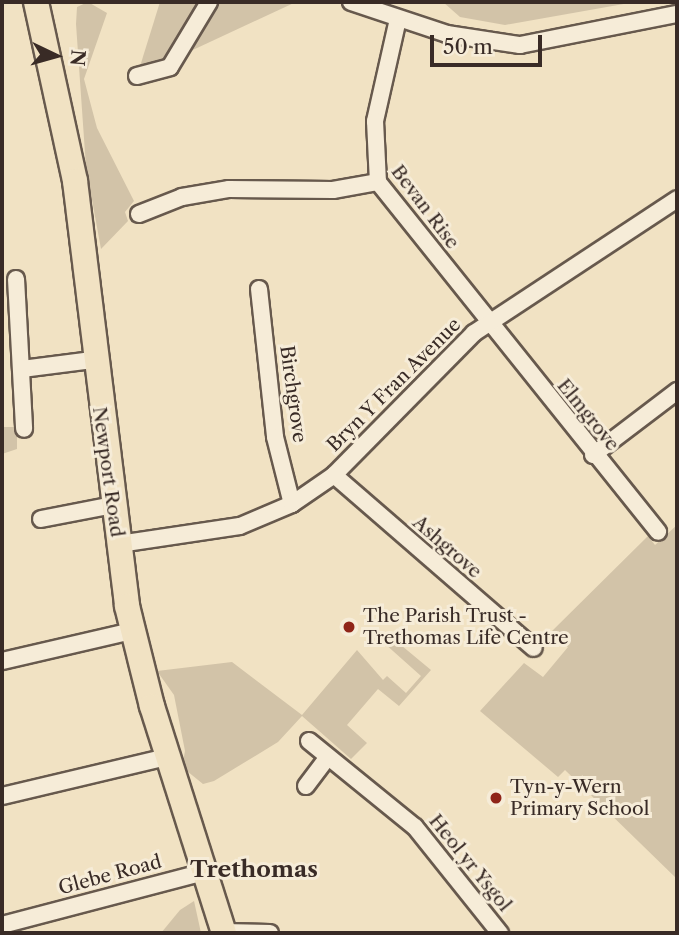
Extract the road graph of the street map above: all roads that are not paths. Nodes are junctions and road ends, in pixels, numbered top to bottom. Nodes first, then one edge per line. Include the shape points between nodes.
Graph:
1 (36, 2) edge
2 (209, 2) edge
3 (351, 2) edge
4 (677, 13) edge
5 (398, 19) junction
6 (137, 76) dead end
7 (378, 182) junction
8 (677, 199) edge
9 (139, 214) dead end
10 (16, 279) dead end
11 (259, 289) dead end
12 (486, 325) junction
13 (92, 360) junction
14 (22, 369) junction
15 (677, 391) edge
16 (24, 429) dead end
17 (593, 455) junction
18 (334, 475) junction
19 (292, 504) junction
20 (113, 505) junction
21 (41, 519) dead end
22 (658, 532) dead end
23 (119, 544) junction
24 (132, 631) junction
25 (534, 648) dead end
26 (2, 661) edge
27 (309, 741) dead end
28 (167, 757) junction
29 (328, 757) junction
30 (306, 786) dead end
31 (2, 796) edge
32 (208, 871) junction
33 (2, 925) edge
34 (26, 926) edge
35 (224, 933) edge
36 (270, 933) edge
37 (500, 933) edge

1 - 13 main road, Newport Road via 75,181
2 - 6 street via 170,66
3 - 5 street
4 - 5 street via 520,45 482,43
5 - 7 street, Bevan Rise via 375,121
7 - 9 street via 334,190 229,189 182,197
7 - 12 street, Bevan Rise
8 - 12 street, Bryn Y Fran Avenue
10 - 14 street
11 - 19 street, Birchgrove via 275,437
12 - 17 street, Elmgrove
12 - 18 street, Bryn Y Fran Avenue
13 - 14 street
13 - 20 main road, Newport Road
14 - 16 street
15 - 17 street
17 - 22 street, Elmgrove
18 - 19 street, Bryn Y Fran Avenue
18 - 25 street, Ashgrove
19 - 23 street, Bryn Y Fran Avenue via 240,526
20 - 21 street
20 - 23 main road, Newport Road
23 - 24 main road, Newport Road
24 - 26 street
24 - 28 main road, Newport Road
27 - 29 street, Heol yr Ysgol
28 - 31 street
28 - 32 main road, Newport Road
29 - 30 street
29 - 37 street, Heol yr Ysgol via 415,827
32 - 34 street, Glebe Road
32 - 35 main road, Newport Road
33 - 34 street, Glebe Road
35 - 36 street

